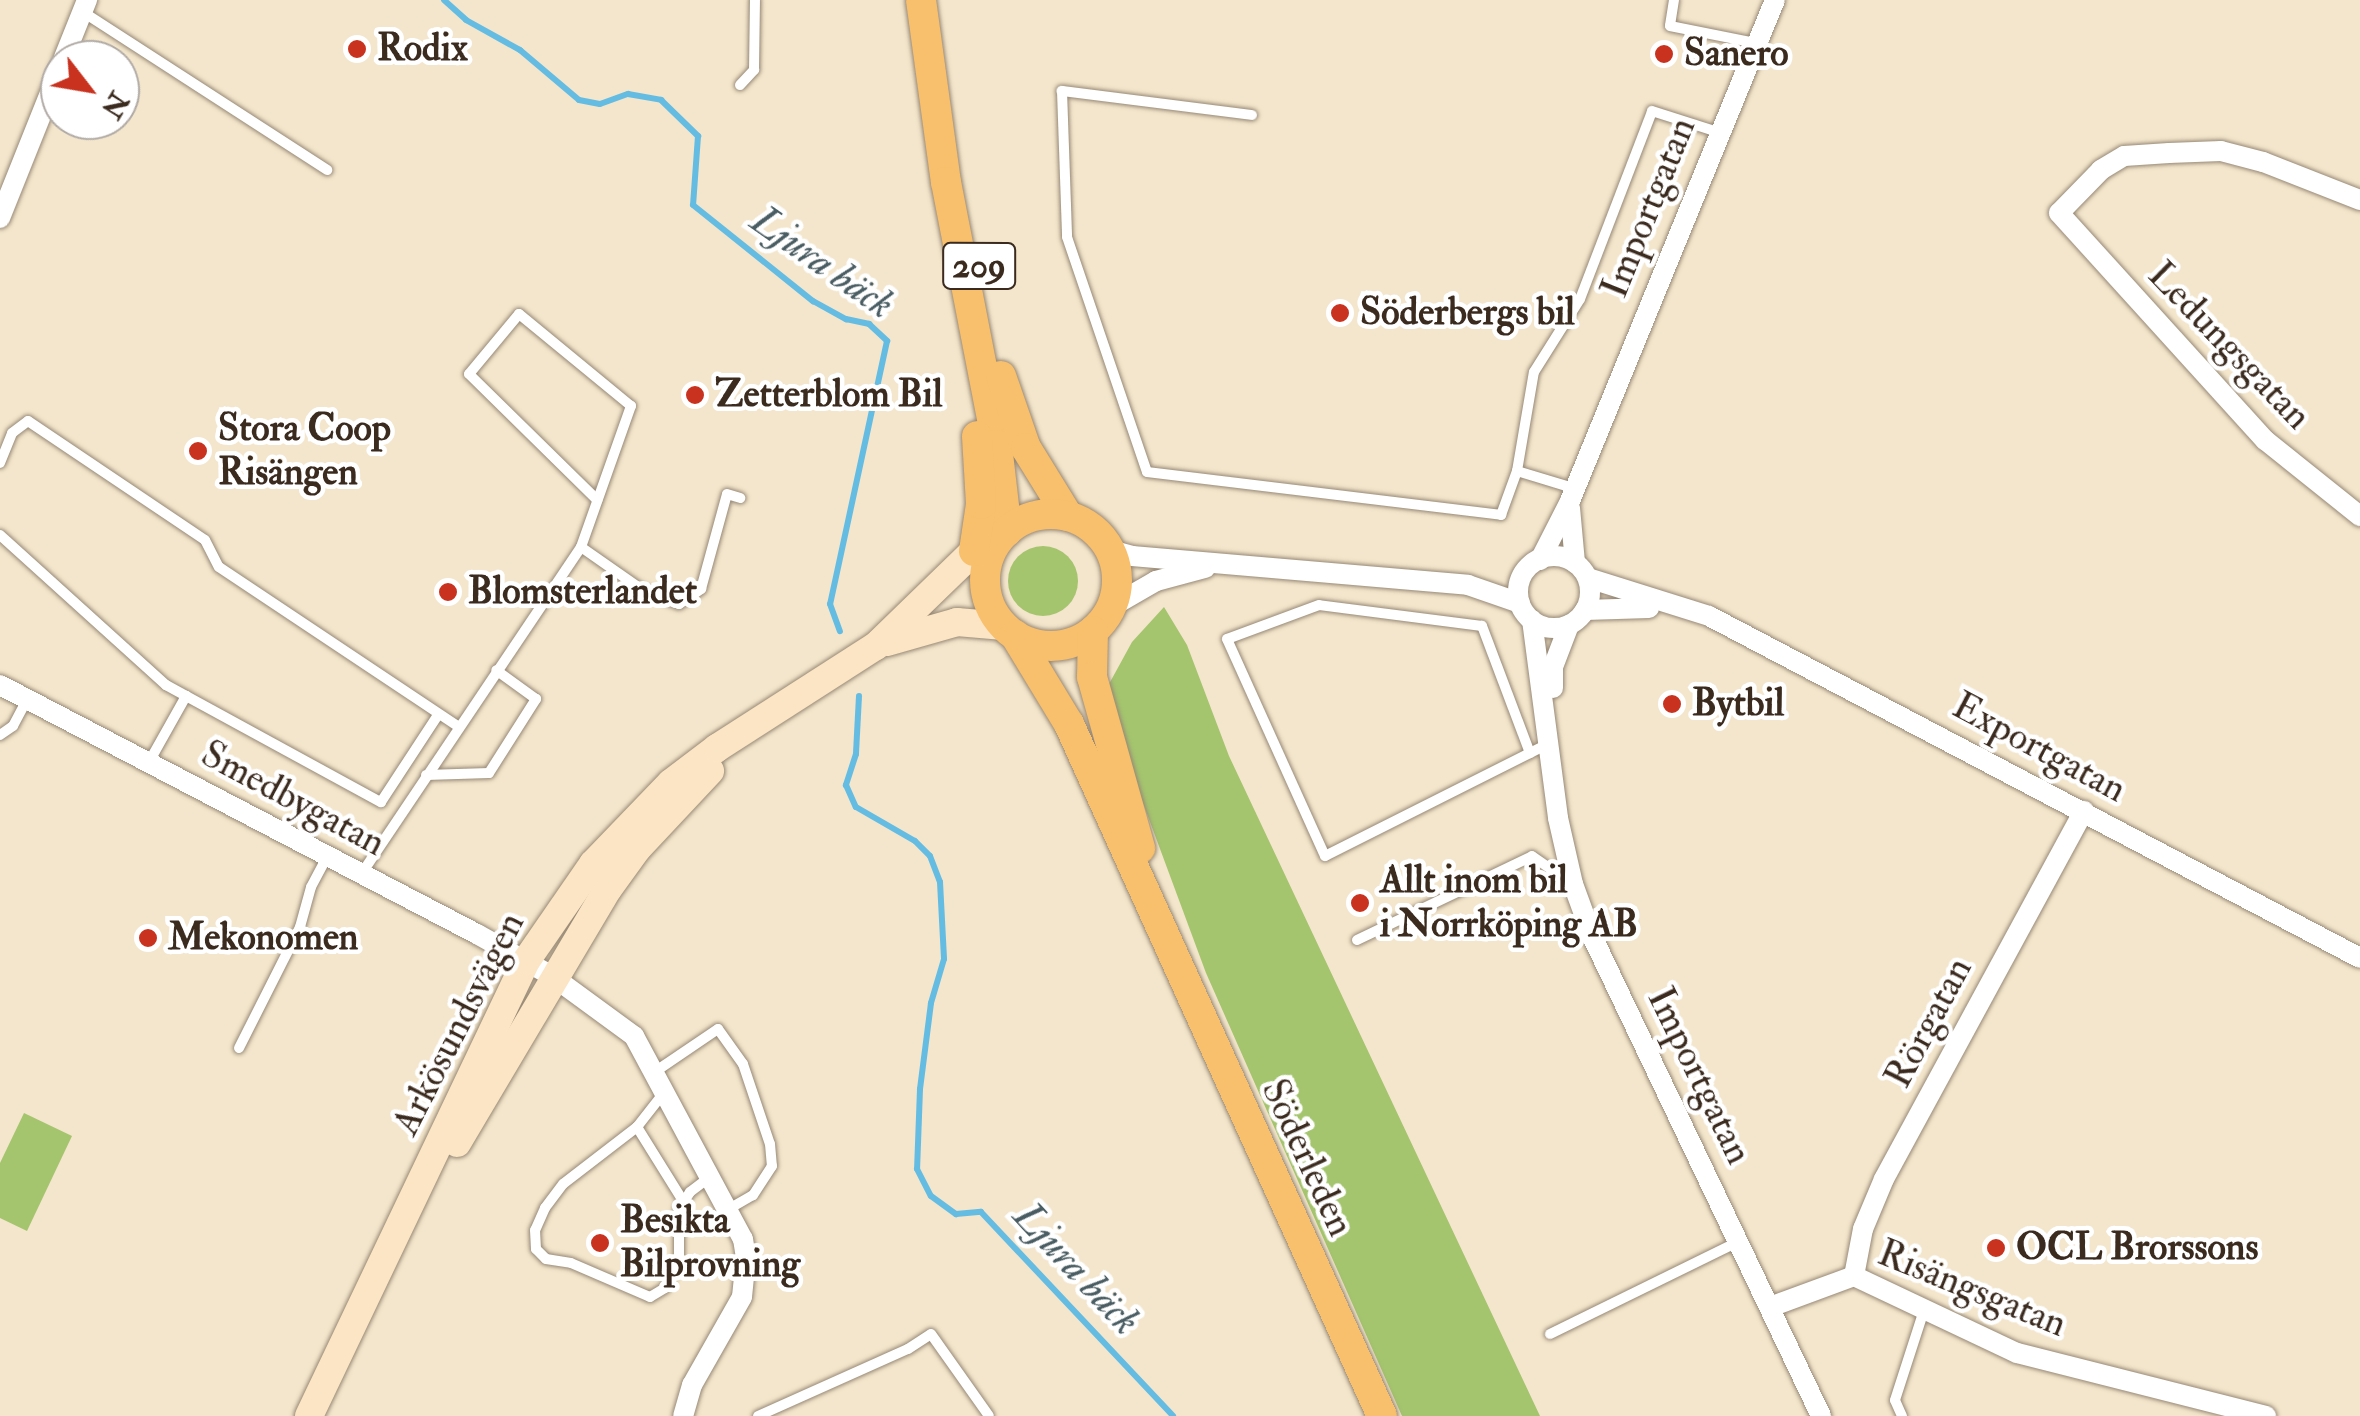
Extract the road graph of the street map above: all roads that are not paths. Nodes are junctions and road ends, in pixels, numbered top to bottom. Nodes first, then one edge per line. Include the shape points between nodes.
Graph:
1 (755, 0) edge
2 (921, 0) edge
3 (941, 0) edge
4 (1674, 0) edge
5 (1774, 0) edge
6 (85, 6) edge
7 (71, 40) edge
8 (1756, 44) junction
9 (740, 85) dead end
10 (1252, 115) dead end
11 (40, 118) edge
12 (1718, 132) junction
13 (326, 170) dead end
14 (2360, 200) edge
15 (0, 218) edge
16 (962, 284) junction
17 (0, 463) edge
18 (1516, 471) junction
19 (1572, 494) junction
20 (740, 498) dead end
21 (597, 500) junction
22 (1068, 516) junction
23 (2360, 516) edge
24 (1004, 534) junction
25 (0, 535) edge
26 (580, 547) junction
27 (1110, 550) junction
28 (974, 551) junction
29 (1540, 560) junction
30 (1220, 564) junction
31 (1581, 571) junction
32 (1523, 575) junction
33 (1468, 585) junction
34 (1682, 608) junction
35 (1526, 612) junction
36 (1577, 618) junction
37 (1091, 627) junction
38 (1010, 631) junction
39 (876, 646) junction
40 (496, 670) junction
41 (0, 685) edge
42 (186, 696) junction
43 (27, 700) junction
44 (775, 712) junction
45 (438, 714) junction
46 (457, 726) junction
47 (0, 735) edge
48 (1543, 751) junction
49 (149, 763) junction
50 (426, 775) junction
51 (2084, 811) junction
52 (327, 857) junction
53 (362, 874) junction
54 (1573, 884) junction
55 (1163, 933) junction
56 (1358, 940) dead end
57 (2360, 958) edge
58 (526, 961) junction
59 (552, 976) junction
60 (240, 1048) dead end
61 (661, 1080) junction
62 (637, 1127) junction
63 (711, 1176) junction
64 (683, 1201) junction
65 (728, 1210) junction
66 (1739, 1242) junction
67 (1854, 1276) junction
68 (377, 1278) junction
69 (1770, 1307) junction
70 (1924, 1310) junction
71 (1550, 1334) dead end
72 (309, 1416) edge
73 (683, 1416) edge
74 (758, 1416) edge
75 (989, 1416) edge
76 (1382, 1416) edge
77 (1821, 1416) edge
78 (1902, 1416) edge
79 (2266, 1416) edge

1 - 9 lane via 754,70
2 - 16 main road, 209
3 - 22 main road, 209 via 1002,380 1026,448
4 - 8 lane via 1670,26
5 - 8 street, Importgatan
6 - 7 street
6 - 13 lane
8 - 12 street, Importgatan
10 - 18 lane via 1062,91 1067,237 1147,472 1502,516
11 - 15 street
12 - 18 lane via 1652,111 1580,299 1534,372
12 - 19 street, Importgatan
14 - 23 street, Ledungsgatan via 2221,151 2168,153 2124,156 2059,213 2266,440
16 - 24 main road, 209 via 998,445
16 - 28 main road, 209 via 981,476
17 - 45 lane via 12,432 28,422 206,540 219,567
18 - 19 lane
19 - 29 street, Importgatan
19 - 31 street, Importgatan
20 - 26 lane via 727,494 701,589 678,604 641,589
21 - 21 lane via 631,406 519,314 470,374
21 - 26 lane
22 - 24 main road via 1029,518
22 - 27 main road via 1093,528
24 - 28 main road, Arkösundsvägen
24 - 38 main road via 985,575 989,603
25 - 42 lane
26 - 40 lane
27 - 30 street
27 - 37 main road via 1117,578
28 - 39 main road, Arkösundsvägen
29 - 31 street via 1558,557
29 - 32 street
30 - 33 street
30 - 37 street via 1156,582
31 - 34 street, Exportgatan
31 - 36 street via 1590,600
32 - 33 street
32 - 35 street
33 - 35 street
34 - 36 street, Exportgatan
34 - 51 street, Exportgatan via 1709,616
35 - 36 street via 1550,628
35 - 48 street, Importgatan
36 - 48 street, Importgatan via 1554,667
37 - 38 main road via 1051,646
37 - 55 main road, Söderleden via 1070,665 1144,862
38 - 39 main road, Arkösundsvägen via 957,622
38 - 55 main road, Söderleden via 1069,724
39 - 44 main road, Arkösundsvägen
40 - 46 lane
40 - 50 lane via 536,699 489,773
41 - 43 street, Smedbygatan
42 - 45 lane via 381,802
42 - 49 lane
43 - 47 lane
43 - 49 street, Smedbygatan
44 - 58 main road, Arkösundsvägen via 671,783 628,825
44 - 59 main road, Arkösundsvägen via 637,849
45 - 46 lane
46 - 50 lane
48 - 48 lane via 1325,856 1227,639 1319,605 1482,626
48 - 54 street, Importgatan
49 - 52 street, Smedbygatan
50 - 53 lane
51 - 57 street, Exportgatan
51 - 67 street, Rörgatan via 1884,1179 1863,1229
52 - 53 street, Smedbygatan
52 - 60 lane
53 - 58 street, Smedbygatan
54 - 56 lane via 1532,856
54 - 66 street, Importgatan
55 - 76 main road, Söderleden
58 - 59 street, Smedbygatan
58 - 68 main road, Arkösundsvägen
59 - 61 street, Smedbygatan via 634,1036
59 - 68 main road, Arkösundsvägen
61 - 62 lane
61 - 63 street, Smedbygatan
61 - 65 lane via 718,1029 743,1064 772,1166 753,1195
62 - 64 lane
62 - 64 lane via 563,1184 544,1208 536,1249 546,1259 650,1297 665,1288 679,1259
63 - 64 lane
63 - 65 street, Smedbygatan
65 - 73 street, Smedbygatan via 743,1239 742,1297 692,1385
66 - 69 street, Importgatan
66 - 71 lane
67 - 69 street, Risängsgatan
67 - 70 street, Risängsgatan
68 - 72 main road, Arkösundsvägen
69 - 77 street, Importgatan
70 - 78 lane via 1895,1400
70 - 79 street, Risängsgatan via 2016,1353
74 - 75 lane via 931,1334

